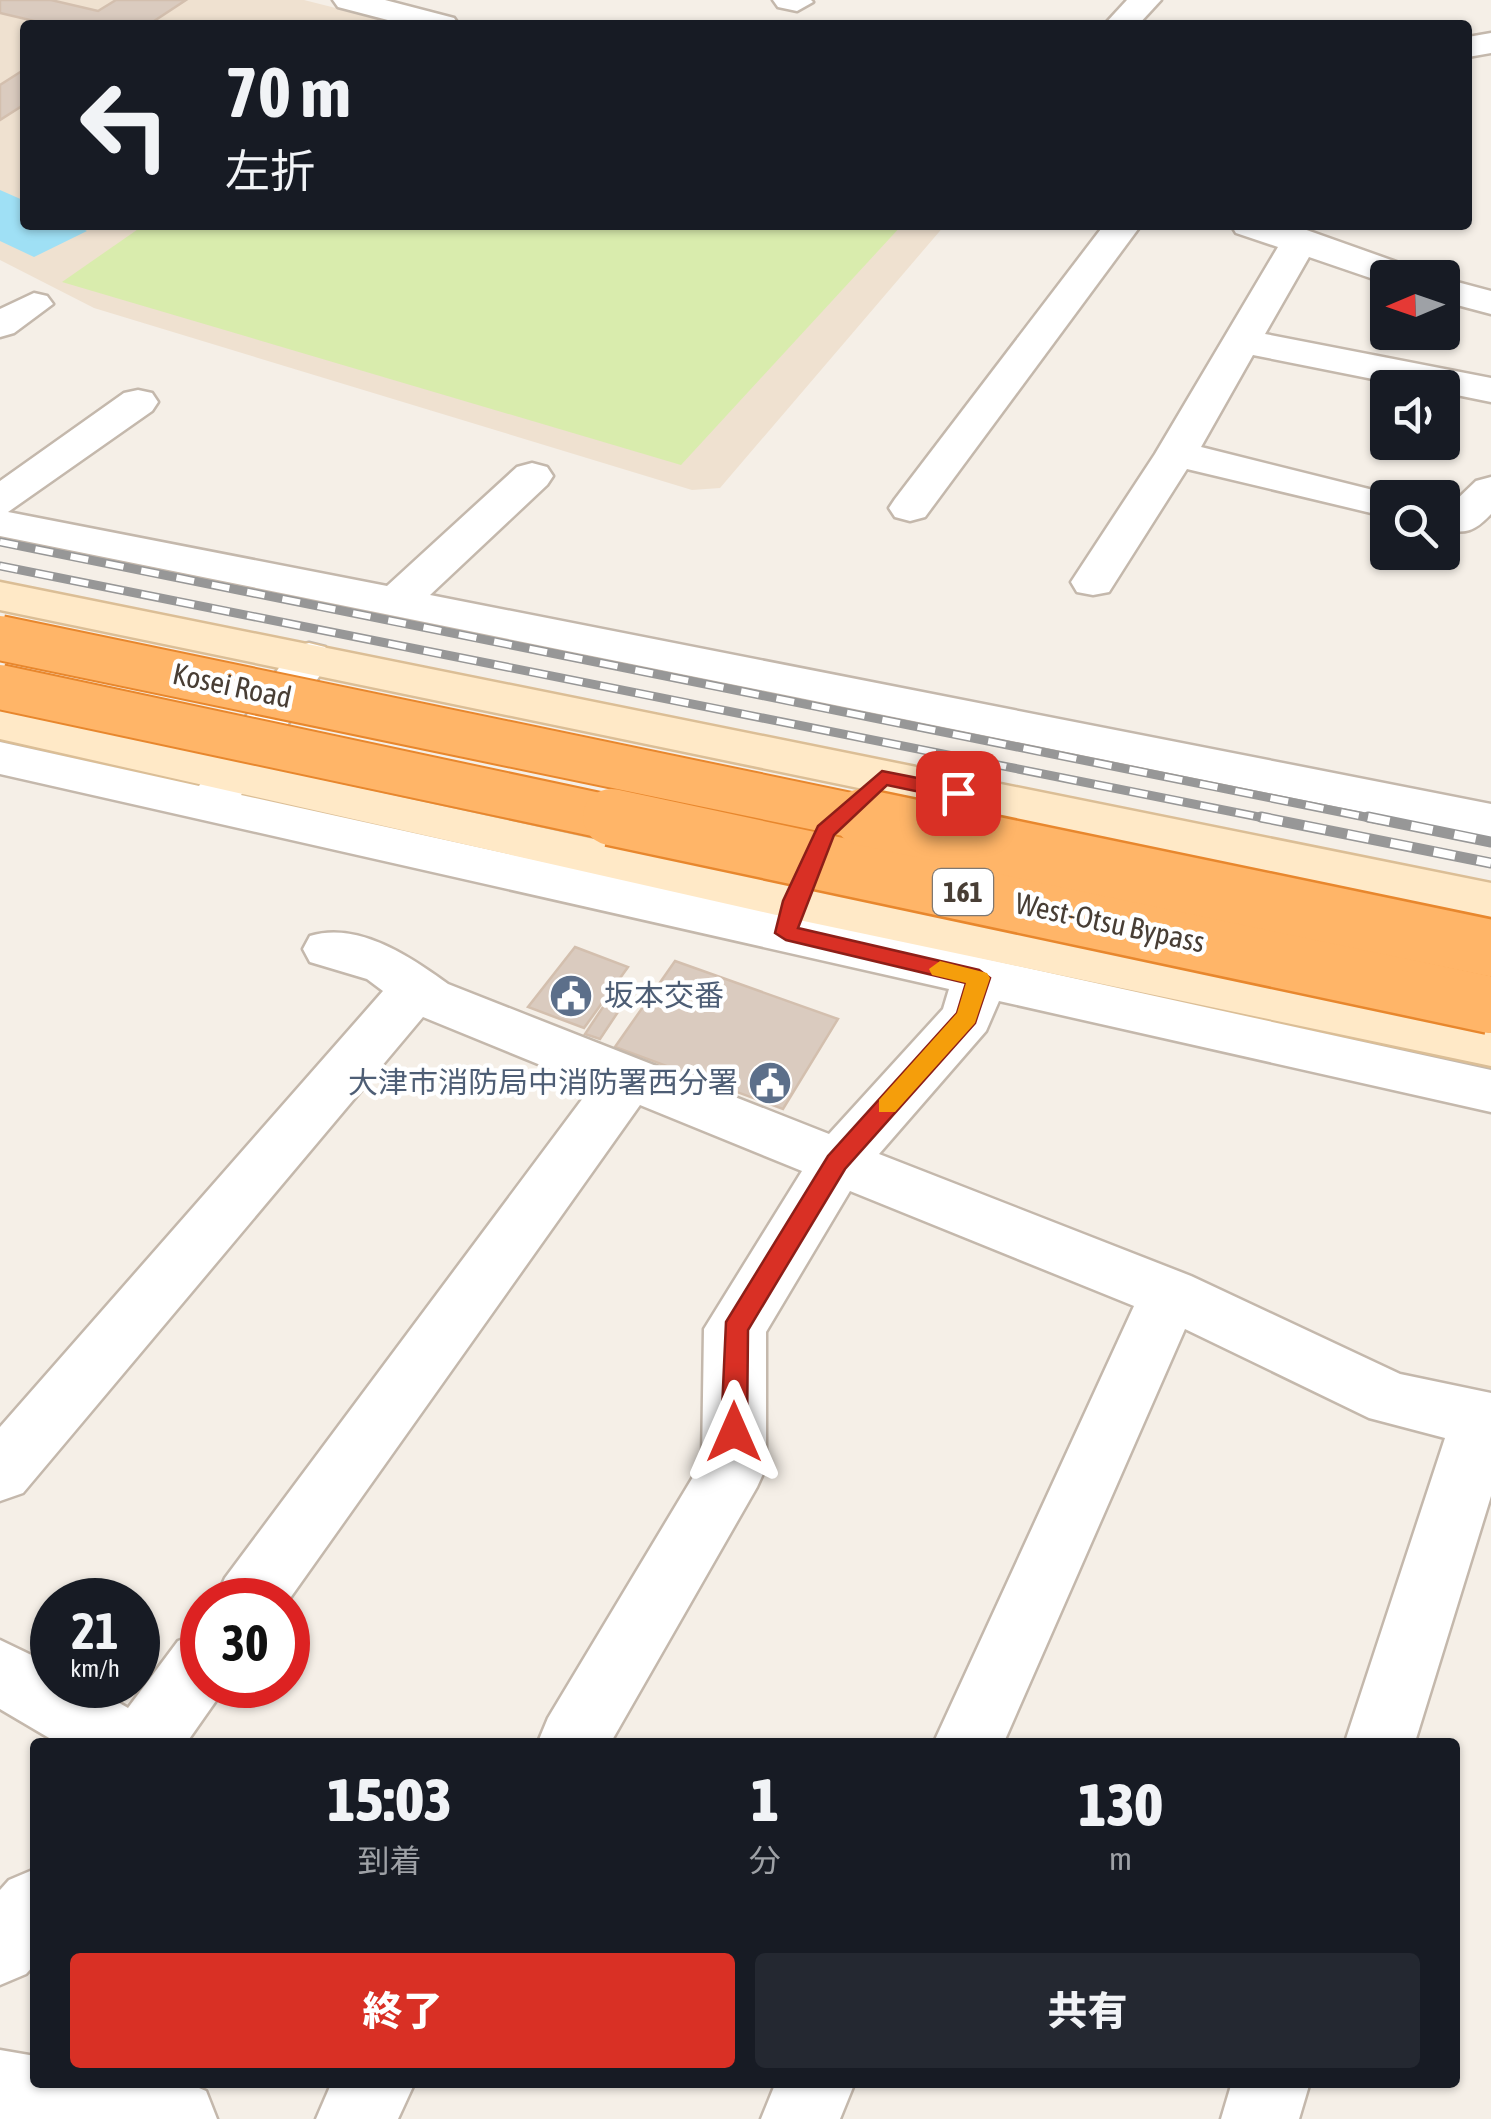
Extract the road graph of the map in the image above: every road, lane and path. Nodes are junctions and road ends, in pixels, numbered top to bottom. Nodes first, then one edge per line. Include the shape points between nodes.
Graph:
1 (349, 0) edge
2 (1145, 0) edge
3 (424, 20) edge
4 (1125, 20) edge
5 (1118, 230) edge
6 (1274, 230) edge
7 (1370, 267) edge
8 (1460, 295) edge
9 (34, 304) dead end
10 (1491, 304) edge
11 (0, 325) edge
12 (1244, 341) junction
13 (1491, 390) edge
14 (138, 402) dead end
15 (1176, 454) junction
16 (532, 476) dead end
17 (1491, 490) edge
18 (1370, 500) edge
19 (0, 502) edge
20 (910, 508) dead end
21 (1460, 520) edge
22 (0, 524) edge
23 (1093, 582) dead end
24 (0, 596) edge
25 (395, 603) junction
26 (0, 638) edge
27 (309, 657) junction
28 (0, 687) edge
29 (0, 724) edge
30 (463, 734) joint
31 (0, 758) edge
32 (882, 777) junction
33 (436, 778) joint
34 (211, 800) junction
35 (1491, 820) edge
36 (1491, 901) edge
37 (787, 926) junction
38 (1491, 948) edge
39 (330, 949) dead end
40 (979, 978) junction
41 (1042, 983) junction
42 (416, 989) junction
43 (1491, 1005) edge
44 (1491, 1045) edge
45 (629, 1078) junction
46 (1491, 1091) edge
47 (836, 1162) junction
48 (1170, 1294) junction
49 (1487, 1420) edge
50 (0, 1474) edge
51 (265, 1578) edge
52 (0, 1672) edge
53 (180, 1695) edge
54 (114, 1738) edge
55 (149, 1738) edge
56 (576, 1738) edge
57 (971, 1738) edge
58 (1381, 1738) edge
59 (30, 1912) edge
60 (0, 1948) edge
61 (373, 2088) edge
62 (813, 2088) edge
63 (1269, 2088) edge
64 (0, 2089) edge
65 (178, 2119) edge
66 (355, 2119) edge
67 (800, 2119) edge
68 (1260, 2119) edge

1 - 3 street
2 - 4 street
5 - 20 street
6 - 7 street
6 - 12 street
8 - 10 street
9 - 11 street
12 - 13 street
12 - 15 street
14 - 19 street
15 - 18 street
15 - 23 street
16 - 25 street
17 - 21 street
22 - 25 street
24 - 27 street
25 - 35 street
26 - 30 highway, Kosei Road / 161, bridge
27 - 32 street
27 - 34 street
28 - 33 highway, Kosei Road / 161, bridge
29 - 34 street
30 - 38 highway, West-Otsu Bypass / 161, bridge
31 - 34 street
32 - 36 street
32 - 37 street via 825,831
33 - 43 highway, West-Otsu Bypass / 161, bridge
34 - 37 street
37 - 40 street
37 - 41 street
39 - 42 street via 385,965
40 - 41 street
40 - 47 street via 967,1017
41 - 44 street
41 - 46 street
42 - 45 street
42 - 50 street
45 - 47 street
45 - 51 street
47 - 48 street
47 - 56 street via 735,1329 734,1467
48 - 49 street via 1391,1399
48 - 57 street
49 - 58 street
52 - 54 street
53 - 55 street
59 - 60 street
61 - 66 street
62 - 67 street
63 - 68 street
64 - 65 street

